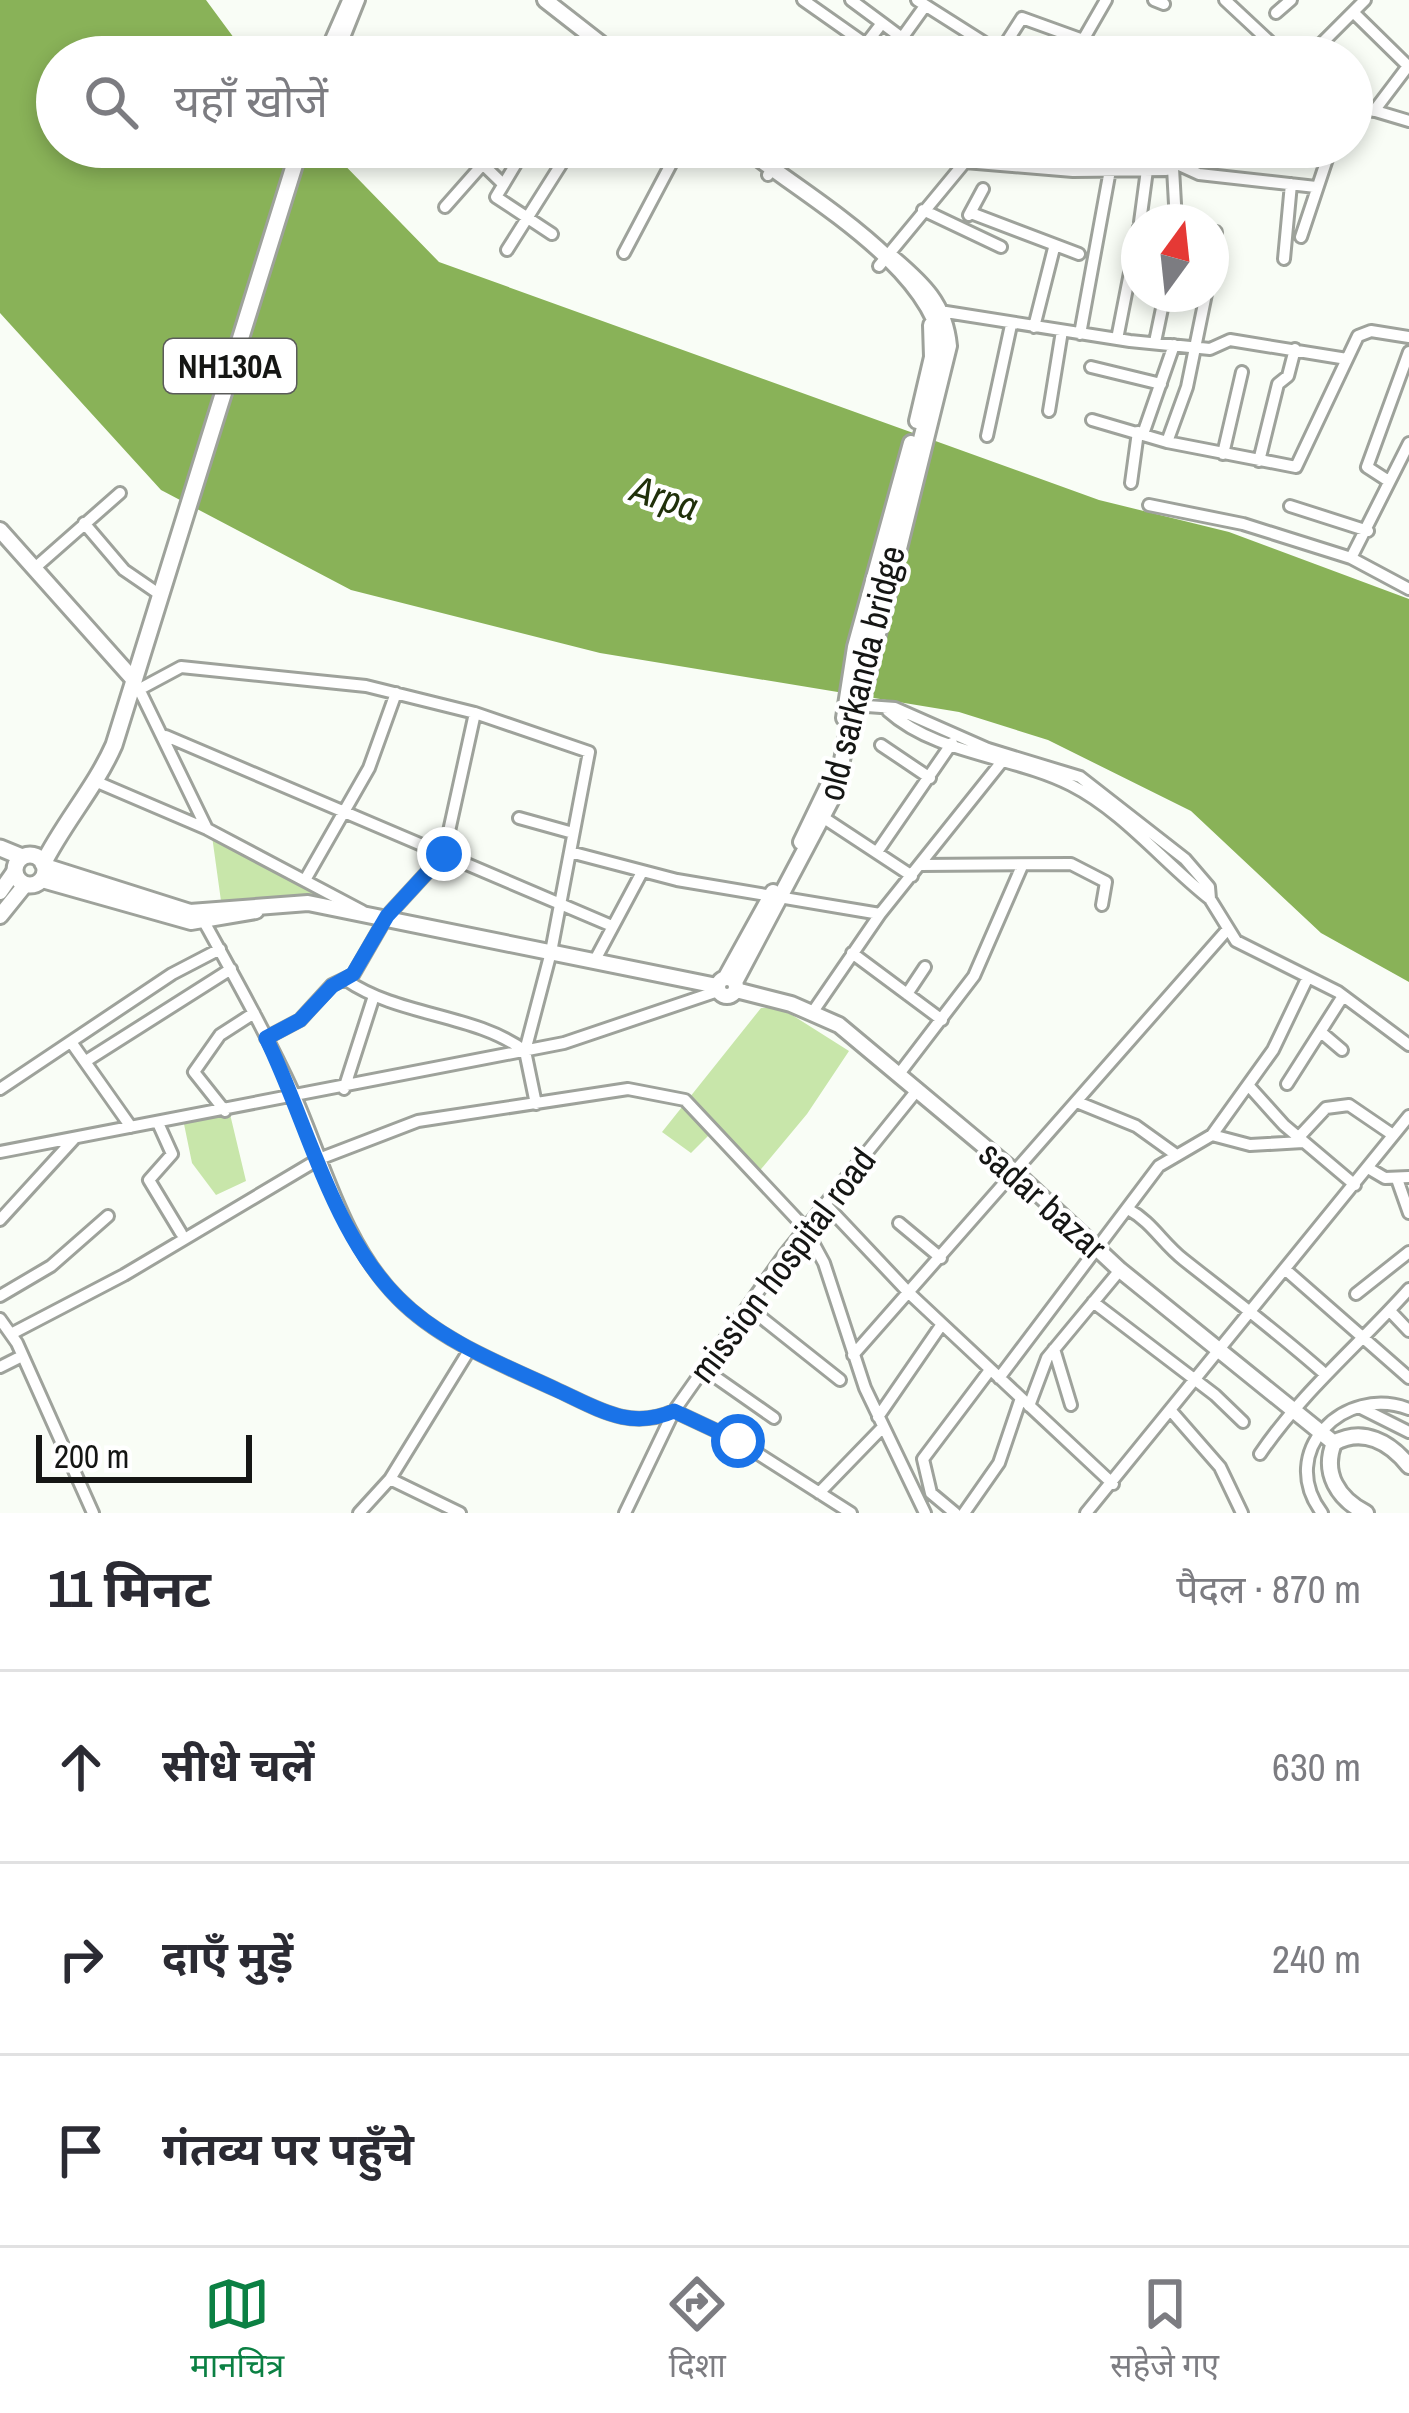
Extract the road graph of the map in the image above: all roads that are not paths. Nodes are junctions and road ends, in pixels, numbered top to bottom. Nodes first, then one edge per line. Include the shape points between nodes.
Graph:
1 (355, 0) edge
2 (545, 0) edge
3 (559, 0) edge
4 (803, 0) edge
5 (851, 0) edge
6 (1106, 0) edge
7 (1225, 0) edge
8 (1291, 0) edge
9 (1365, 0) edge
10 (923, 2) edge
11 (1353, 12) junction
12 (1276, 13) dead end
13 (882, 23) junction
14 (337, 36) edge
15 (343, 36) edge
16 (588, 36) edge
17 (604, 36) edge
18 (852, 36) edge
19 (873, 36) edge
20 (899, 36) edge
21 (903, 36) edge
22 (971, 36) edge
23 (1010, 36) edge
24 (1071, 36) edge
25 (1084, 36) edge
26 (1264, 36) edge
27 (1329, 36) edge
28 (1374, 111) joint
29 (1409, 122) edge
30 (292, 168) edge
31 (482, 168) edge
32 (486, 168) edge
33 (511, 168) edge
34 (558, 168) edge
35 (669, 168) edge
36 (764, 168) edge
37 (766, 168) edge
38 (773, 168) edge
39 (960, 168) edge
40 (1051, 168) edge
41 (1161, 168) edge
42 (1175, 168) edge
43 (1181, 168) edge
44 (1323, 168) edge
45 (1110, 170) junction
46 (1147, 170) junction
47 (770, 172) junction
48 (501, 182) junction
49 (1292, 184) junction
50 (1316, 187) junction
51 (983, 189) dead end
52 (1143, 204) edge
53 (1176, 204) edge
54 (445, 206) dead end
55 (923, 210) junction
56 (971, 213) junction
57 (526, 217) junction
58 (962, 229) junction
59 (552, 234) dead end
60 (1301, 237) dead end
61 (1001, 247) dead end
62 (1054, 248) junction
63 (508, 250) dead end
64 (624, 253) dead end
65 (1079, 254) dead end
66 (885, 259) junction
67 (1284, 260) dead end
68 (946, 312) junction
69 (1122, 312) edge
70 (1161, 312) edge
71 (1202, 312) edge
72 (1011, 325) junction
73 (1034, 327) junction
74 (1062, 332) junction
75 (1080, 334) junction
76 (1409, 337) edge
77 (1117, 339) junction
78 (1155, 342) junction
79 (1174, 345) junction
80 (1195, 347) junction
81 (1295, 349) junction
82 (1409, 352) edge
83 (1347, 359) junction
84 (1091, 368) dead end
85 (1242, 372) dead end
86 (1161, 384) junction
87 (1049, 412) dead end
88 (1092, 420) dead end
89 (1141, 433) junction
90 (987, 436) dead end
91 (1167, 442) junction
92 (1409, 443) edge
93 (1223, 454) junction
94 (1259, 461) junction
95 (1387, 480) junction
96 (1131, 483) dead end
97 (120, 494) dead end
98 (1149, 505) dead end
99 (1290, 506) dead end
100 (84, 524) junction
101 (0, 530) edge
102 (1367, 531) junction
103 (1352, 558) junction
104 (37, 566) junction
105 (1409, 589) edge
106 (160, 590) junction
107 (136, 684) junction
108 (396, 693) junction
109 (854, 700) junction
110 (889, 711) junction
111 (475, 713) junction
112 (166, 736) junction
113 (952, 743) junction
114 (881, 745) dead end
115 (1000, 764) junction
116 (930, 778) junction
117 (97, 782) junction
118 (345, 812) junction
119 (519, 818) dead end
120 (824, 818) junction
121 (207, 829) junction
122 (573, 833) junction
123 (0, 848) edge
124 (570, 853) junction
125 (878, 853) junction
126 (444, 854) junction
127 (1022, 866) junction
128 (26, 867) edge
129 (916, 870) junction
130 (642, 872) junction
131 (305, 880) junction
132 (0, 892) edge
133 (777, 893) junction
134 (1210, 898) junction
135 (560, 905) junction
136 (1102, 905) dead end
137 (362, 911) junction
138 (880, 914) junction
139 (0, 916) edge
140 (387, 916) junction
141 (202, 917) junction
142 (612, 926) junction
143 (1227, 930) junction
144 (220, 949) junction
145 (551, 952) junction
146 (852, 953) junction
147 (595, 960) junction
148 (925, 968) dead end
149 (230, 969) junction
150 (346, 980) junction
151 (1307, 980) junction
152 (727, 985) junction
153 (907, 994) junction
154 (1343, 996) junction
155 (373, 999) junction
156 (254, 1013) junction
157 (812, 1013) junction
158 (942, 1020) junction
159 (1322, 1033) junction
160 (266, 1038) junction
161 (71, 1042) junction
162 (1409, 1045) edge
163 (1342, 1050) dead end
164 (525, 1051) junction
165 (86, 1061) junction
166 (899, 1074) junction
167 (1287, 1084) dead end
168 (1248, 1085) junction
169 (344, 1089) junction
170 (918, 1089) junction
171 (0, 1090) edge
172 (296, 1098) junction
173 (1077, 1102) junction
174 (536, 1104) junction
175 (225, 1111) junction
176 (1409, 1116) edge
177 (158, 1123) junction
178 (131, 1127) junction
179 (1212, 1136) junction
180 (1394, 1136) junction
181 (76, 1137) junction
182 (1300, 1140) junction
183 (0, 1152) edge
184 (1175, 1154) junction
185 (319, 1159) junction
186 (1368, 1168) junction
187 (1016, 1173) junction
188 (1403, 1178) edge
189 (1355, 1185) junction
190 (825, 1204) junction
191 (1128, 1209) junction
192 (1409, 1214) edge
193 (108, 1216) dead end
194 (0, 1220) edge
195 (898, 1223) dead end
196 (805, 1228) junction
197 (181, 1234) dead end
198 (1096, 1248) junction
199 (1409, 1252) edge
200 (941, 1258) junction
201 (1120, 1270) junction
202 (1287, 1271) junction
203 (1409, 1289) edge
204 (909, 1294) junction
205 (1356, 1294) dead end
206 (0, 1295) edge
207 (1093, 1302) junction
208 (748, 1307) junction
209 (1390, 1310) junction
210 (1254, 1311) junction
211 (0, 1319) edge
212 (942, 1324) junction
213 (1409, 1331) edge
214 (10, 1334) junction
215 (1363, 1341) junction
216 (470, 1349) junction
217 (1054, 1349) junction
218 (1219, 1350) junction
219 (853, 1355) junction
220 (22, 1356) junction
221 (0, 1366) edge
222 (704, 1369) junction
223 (994, 1374) junction
224 (1326, 1375) junction
225 (1409, 1378) edge
226 (1197, 1379) junction
227 (840, 1380) dead end
228 (1025, 1402) junction
229 (1071, 1405) dead end
230 (1356, 1406) junction
231 (1291, 1408) junction
232 (1409, 1408) edge
233 (674, 1411) junction
234 (1172, 1412) junction
235 (774, 1418) dead end
236 (880, 1422) junction
237 (1243, 1422) dead end
238 (1320, 1432) junction
239 (1409, 1434) edge
240 (1334, 1443) junction
241 (1395, 1450) junction
242 (1260, 1454) dead end
243 (1409, 1466) edge
244 (390, 1479) junction
245 (1113, 1484) junction
246 (820, 1493) junction
247 (88, 1509) edge
248 (1243, 1512) edge
249 (358, 1513) edge
250 (460, 1513) edge
251 (625, 1513) edge
252 (851, 1513) edge
253 (925, 1513) edge
254 (955, 1513) edge
255 (964, 1513) edge
256 (1086, 1513) edge
257 (1322, 1513) edge
258 (1366, 1513) edge

1 - 14 highway
1 - 15 street
2 - 16 main road
3 - 17 main road
4 - 18 street
5 - 13 street
6 - 25 street
7 - 26 street
8 - 12 street
9 - 11 street
10 - 21 street
10 - 22 street
11 - 27 street
11 - 28 street via 1408,66
13 - 19 street
13 - 20 street
23 - 24 street via 1022,18
28 - 29 street
30 - 106 highway, NH130A
31 - 54 street
32 - 48 street
33 - 48 street
34 - 57 street
35 - 64 street
36 - 47 main road
37 - 47 main road
38 - 47 street
39 - 55 street
40 - 45 street
41 - 46 street
42 - 53 street
43 - 49 street
44 - 50 street
45 - 46 street
45 - 75 street
46 - 52 street
47 - 66 main road, old sarkanda bridge
48 - 57 street via 497,198
49 - 50 street
49 - 67 street
50 - 60 street
51 - 56 street
55 - 58 street
55 - 66 street
56 - 58 street
56 - 62 street
57 - 59 street
57 - 63 street
58 - 61 street
62 - 65 street
62 - 73 street
66 - 68 street via 928,286
66 - 109 main road, old sarkanda bridge via 938,320 944,354
68 - 72 street
68 - 109 street via 949,366
69 - 77 street
70 - 78 street
71 - 80 street
72 - 73 street
72 - 90 street
73 - 74 street
74 - 75 street
74 - 87 street
75 - 77 street
76 - 83 street via 1364,333
77 - 78 street
78 - 79 street
79 - 80 street
79 - 86 street
80 - 81 street via 1230,340
80 - 91 street
81 - 83 street
81 - 94 street
82 - 95 street via 1367,467
83 - 94 street via 1298,465
84 - 86 street
85 - 93 street
86 - 89 street
88 - 89 street
89 - 91 street
89 - 96 street
91 - 93 street
92 - 95 street
93 - 94 street
95 - 102 street
97 - 100 street
98 - 103 street
99 - 102 street
100 - 104 street
100 - 106 street via 124,570
101 - 104 main road
102 - 103 street
103 - 105 street
104 - 107 main road
106 - 107 highway, NH130A
107 - 108 street via 189,667
107 - 112 street
107 - 117 highway, NH130A
108 - 111 street
108 - 118 street
109 - 110 street
109 - 120 main road, old sarkanda bridge
109 - 133 main road via 834,770
110 - 113 street
110 - 134 street via 1080,778 1185,859
111 - 122 street via 589,752
111 - 126 street
112 - 118 street
112 - 121 street
113 - 115 street
113 - 116 street
114 - 116 street
115 - 129 street
115 - 134 street via 1079,790
116 - 125 street
117 - 121 street
117 - 128 highway, NH130A
118 - 126 street
118 - 131 street
119 - 122 street
120 - 125 street
120 - 133 main road, old sarkanda bridge
121 - 131 street
122 - 124 street
123 - 128 highway
124 - 130 street
124 - 135 street
125 - 129 street
126 - 135 street
126 - 140 street
127 - 129 street
127 - 136 street via 1089,869 1106,881
127 - 158 street via 979,967
128 - 132 main road
128 - 139 main road
128 - 141 main road
129 - 138 street
130 - 133 street
130 - 142 street
131 - 137 street
133 - 138 street
133 - 152 main road, old sarkanda bridge
134 - 143 street
135 - 142 street
135 - 145 street
137 - 140 main road, sadar bazar
137 - 141 main road, sadar bazar via 314,906
138 - 146 street
140 - 145 main road, sadar bazar
140 - 150 street
141 - 144 street
142 - 147 street
143 - 151 street
143 - 173 street
144 - 149 street
144 - 161 street
145 - 147 main road, sadar bazar
145 - 164 street
146 - 153 street
146 - 157 street
147 - 152 main road, sadar bazar
148 - 153 street
149 - 156 street
149 - 165 street
150 - 155 street
150 - 160 street
151 - 154 street
151 - 168 street
152 - 157 main road, sadar bazar
152 - 164 street
153 - 158 street
154 - 159 street
154 - 162 street
155 - 164 street
155 - 169 street
156 - 160 street
156 - 175 street via 220,1035 194,1072
157 - 166 main road, sadar bazar
158 - 166 street
159 - 163 street
159 - 167 street
160 - 172 street
161 - 165 street
161 - 171 street
164 - 169 street
164 - 174 street
165 - 178 street
166 - 170 main road, sadar bazar
168 - 179 street
168 - 182 street
169 - 172 street
170 - 187 main road, sadar bazar
170 - 190 street, mission hospital road
172 - 175 street
172 - 185 street
173 - 184 street via 1136,1126
173 - 187 street
174 - 185 street via 418,1121
174 - 196 street via 628,1090 681,1097
175 - 177 street
176 - 180 street
177 - 178 street
177 - 197 street via 172,1154 149,1180
178 - 181 street
179 - 182 street via 1274,1146
179 - 184 street
180 - 182 street via 1349,1105 1322,1110
180 - 186 street
181 - 183 street
181 - 194 street
182 - 189 street
184 - 191 street
185 - 214 street
185 - 216 street via 374,1271 414,1312
186 - 188 street
186 - 189 street
187 - 198 main road, sadar bazar
187 - 200 street
188 - 192 street
189 - 202 street
190 - 196 street, mission hospital road
190 - 204 street
191 - 198 street
191 - 210 street
193 - 206 street via 51,1266
195 - 200 street
196 - 208 street, mission hospital road
196 - 219 street
198 - 201 main road, sadar bazar
198 - 223 street
199 - 205 street
200 - 204 street
201 - 207 street
201 - 218 main road, sadar bazar
202 - 210 street
202 - 215 street
203 - 209 street
204 - 212 street
204 - 219 street
207 - 217 street
207 - 226 street
208 - 222 street, mission hospital road
208 - 227 street
209 - 213 street
209 - 215 street
210 - 218 street
210 - 224 street
211 - 214 street
212 - 223 street
212 - 236 street
214 - 220 street
215 - 224 street
215 - 225 street
216 - 233 street via 622,1420
216 - 244 street
217 - 228 street
217 - 229 street
218 - 226 street
218 - 231 main road, sadar bazar
219 - 236 street
220 - 221 street
220 - 247 street
222 - 233 street, mission hospital road
222 - 235 street
223 - 228 street
223 - 254 street via 923,1459 931,1493
224 - 231 street
226 - 234 street
226 - 237 street
228 - 245 street
228 - 255 street
230 - 232 street
230 - 238 street
230 - 239 street
231 - 238 main road, sadar bazar
231 - 242 street
233 - 246 street
233 - 251 street, mission hospital road
234 - 245 street
234 - 248 street via 1220,1467
236 - 246 street
236 - 253 street
238 - 240 main road, sadar bazar
238 - 257 street via 1307,1470
239 - 241 street
240 - 241 main road via 1358,1436
240 - 258 main road via 1331,1478
241 - 243 main road
244 - 249 street
244 - 250 street
245 - 256 street
246 - 252 street

